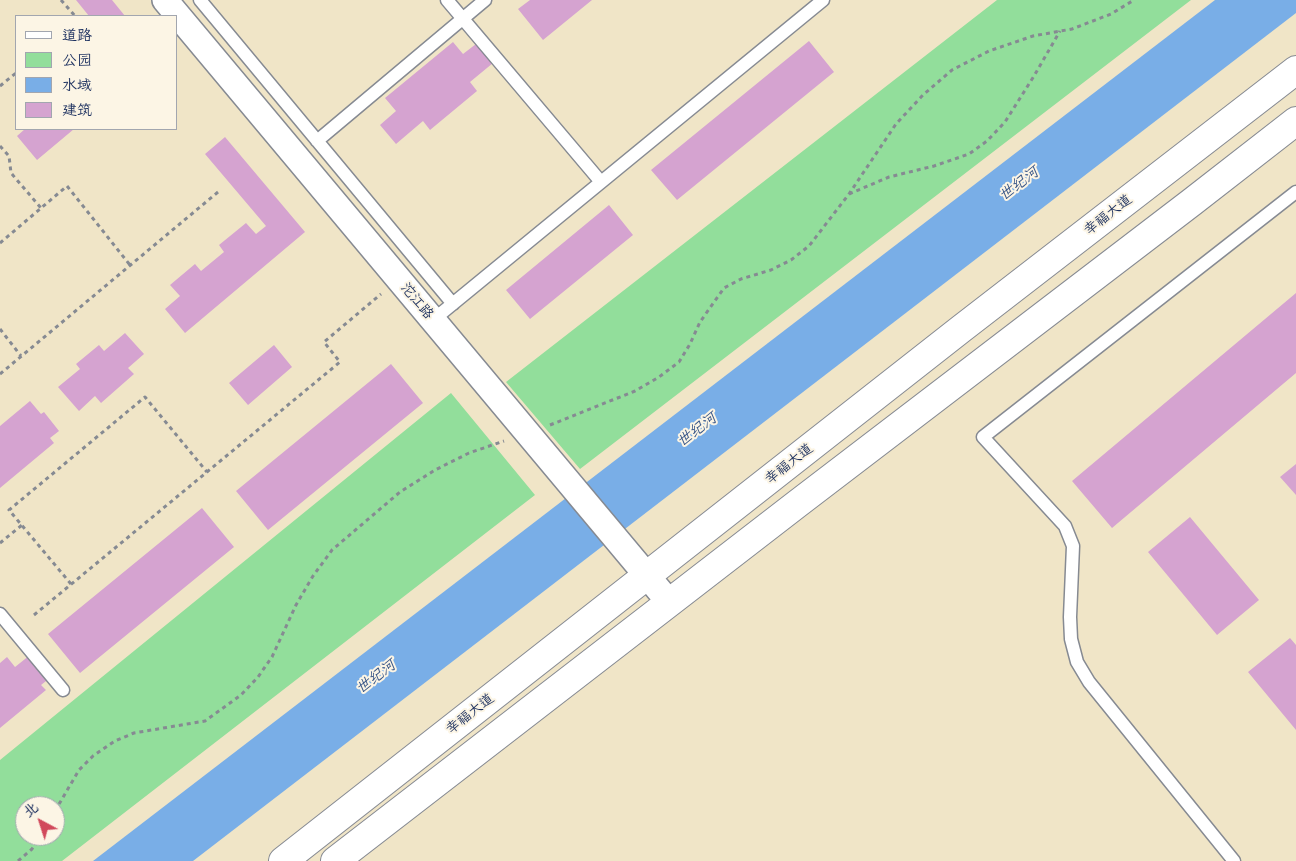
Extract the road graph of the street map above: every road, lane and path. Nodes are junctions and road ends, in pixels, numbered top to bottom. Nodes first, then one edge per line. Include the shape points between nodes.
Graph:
1 (61, 0) edge
2 (164, 0) edge
3 (200, 0) edge
4 (447, 0) edge
5 (485, 0) edge
6 (823, 0) edge
7 (1134, 0) edge
8 (74, 15) edge
9 (177, 15) edge
10 (178, 17) edge
11 (463, 19) junction
12 (1060, 31) junction
13 (1296, 70) edge
14 (15, 74) edge
15 (0, 86) edge
16 (1296, 121) edge
17 (317, 141) junction
18 (0, 146) edge
19 (600, 182) junction
20 (218, 192) dead end
21 (1296, 192) edge
22 (849, 194) junction
23 (41, 208) junction
24 (0, 243) edge
25 (130, 265) junction
26 (398, 279) junction
27 (454, 304) junction
28 (433, 320) junction
29 (0, 329) edge
30 (21, 356) junction
31 (0, 374) edge
32 (534, 441) junction
33 (207, 472) junction
34 (22, 525) junction
35 (0, 543) edge
36 (646, 574) junction
37 (71, 584) junction
38 (669, 602) junction
39 (34, 615) dead end
40 (2, 620) edge
41 (63, 690) dead end
42 (64, 796) edge
43 (34, 846) edge
44 (18, 861) edge
45 (283, 861) edge
46 (335, 861) edge
47 (1234, 861) edge

1 - 8 path
2 - 9 street, 沱江路
3 - 17 lane
4 - 11 lane
5 - 11 lane
6 - 19 lane
7 - 12 path via 1111,14
10 - 26 street, 沱江路
11 - 17 lane
11 - 19 lane
12 - 22 path via 988,51 952,70 896,124
12 - 22 path via 1005,122 987,141 969,154 889,177
13 - 36 main road, 幸福大道
14 - 15 path
16 - 38 main road
17 - 27 lane
18 - 23 path via 8,156 11,173
19 - 27 lane
20 - 25 path
21 - 47 lane via 983,436 1065,526 1073,546 1070,617 1077,662 1089,682
22 - 32 path via 809,246 791,260 724,288 700,322 679,362 659,377
23 - 24 path
23 - 25 path via 67,186
25 - 30 path
26 - 28 street, 沱江路
26 - 33 path via 324,342 340,362
27 - 28 lane
28 - 32 street, 沱江路
29 - 30 path
30 - 31 path
32 - 36 street, 沱江路
32 - 42 path via 469,453 400,492 332,550 296,605 272,657 241,695 206,721 134,733 115,741 79,770
33 - 34 path via 145,398 9,510
33 - 37 path
34 - 35 path
34 - 37 path
36 - 38 street, 沱江路
36 - 45 main road, 幸福大道
37 - 39 path
38 - 46 main road
40 - 41 lane
43 - 44 path

